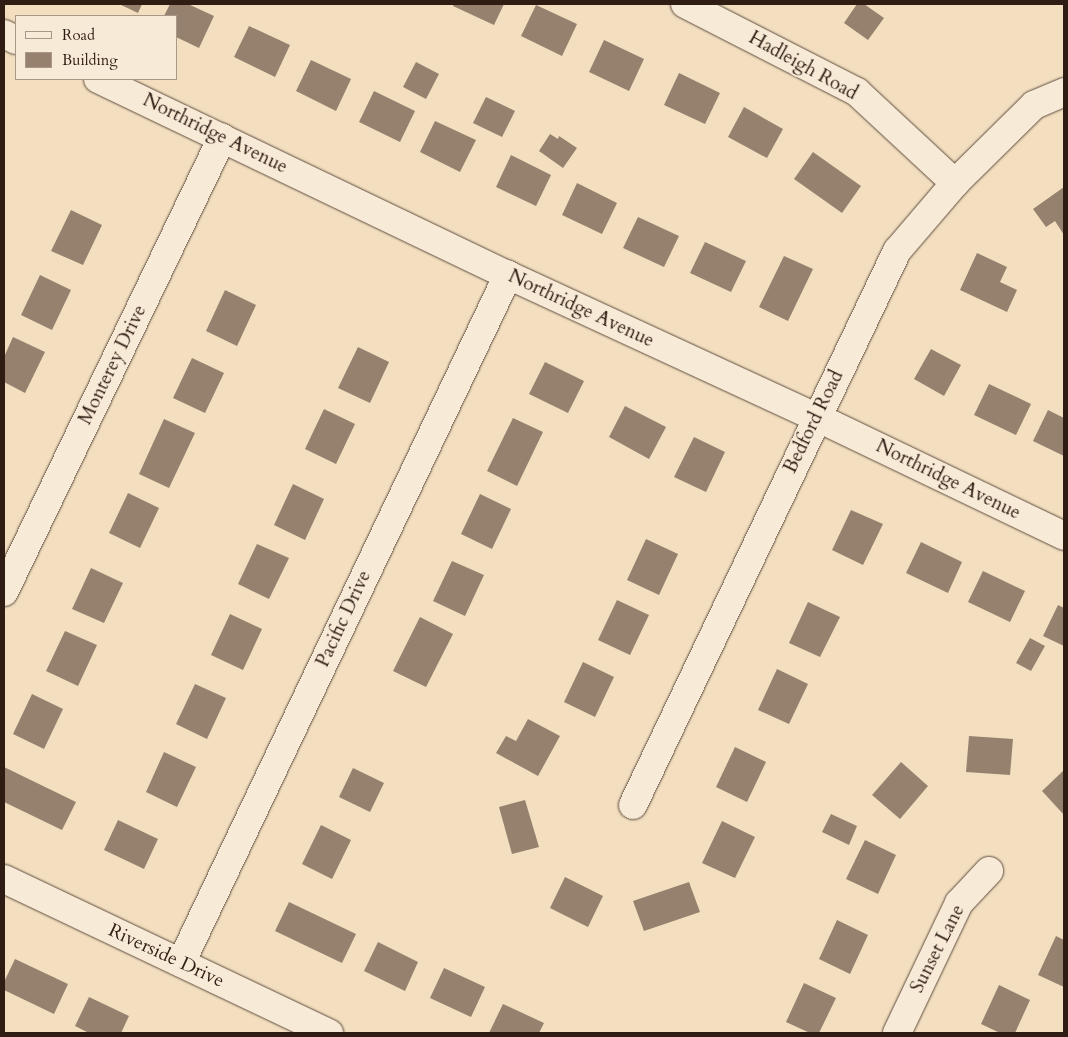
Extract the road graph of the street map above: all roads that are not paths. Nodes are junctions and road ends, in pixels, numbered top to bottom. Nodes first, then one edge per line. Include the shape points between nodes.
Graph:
1 (685, 4) edge
2 (719, 11) edge
3 (100, 80) edge
4 (1064, 92) edge
5 (222, 138) junction
6 (955, 183) junction
7 (508, 275) junction
8 (816, 417) junction
9 (1064, 536) edge
10 (4, 592) edge
11 (633, 805) dead end
12 (989, 871) dead end
13 (4, 879) edge
14 (181, 963) junction
15 (329, 1033) edge
16 (897, 1033) edge

1 - 2 street, Hadleigh Road
2 - 6 street, Hadleigh Road via 857,92
3 - 5 street, Northridge Avenue
4 - 6 street, Bedford Road via 1034,105
5 - 7 street, Northridge Avenue
5 - 10 street, Monterey Drive
6 - 8 street, Bedford Road via 897,251
7 - 8 street, Northridge Avenue
7 - 14 street, Pacific Drive
8 - 9 street, Northridge Avenue
8 - 11 street, Bedford Road
12 - 16 street, Sunset Lane via 959,902
13 - 14 street, Riverside Drive
14 - 15 street, Riverside Drive

